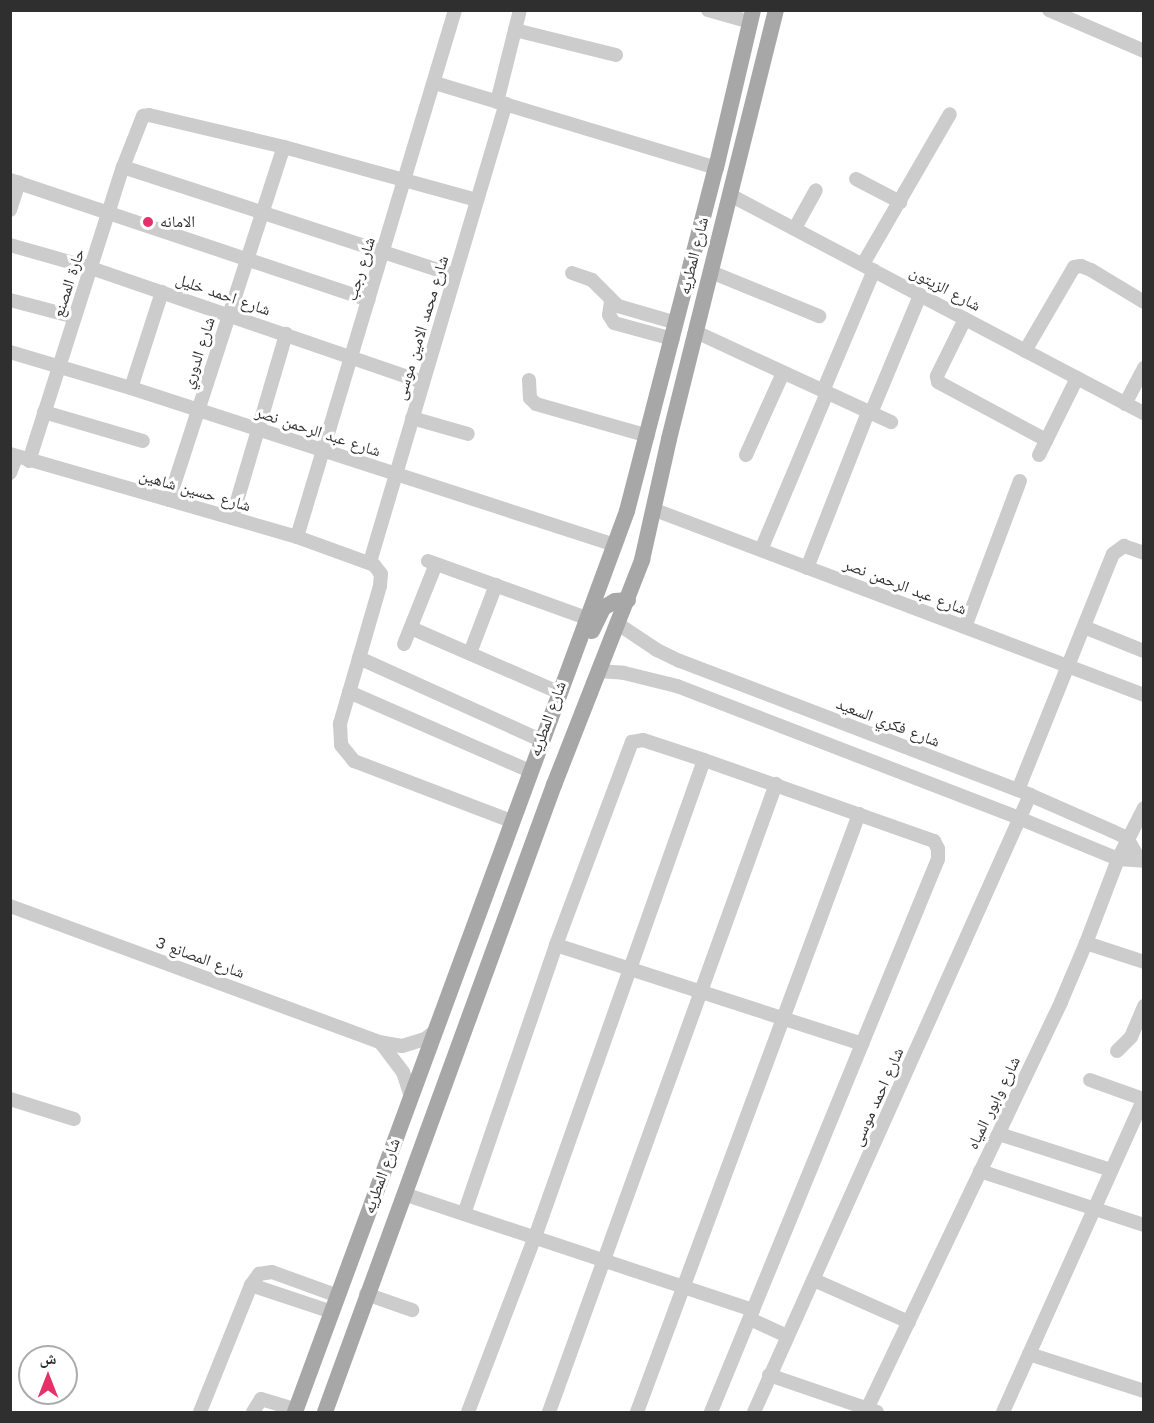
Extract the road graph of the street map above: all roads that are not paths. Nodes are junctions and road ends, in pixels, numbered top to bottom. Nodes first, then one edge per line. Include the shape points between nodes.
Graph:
1 (455, 10) edge
2 (520, 10) edge
3 (708, 10) edge
4 (776, 10) edge
5 (1049, 10) edge
6 (751, 16) edge
7 (515, 30) junction
8 (1143, 51) edge
9 (616, 56) dead end
10 (435, 83) junction
11 (501, 103) junction
12 (950, 114) dead end
13 (284, 147) junction
14 (123, 167) junction
15 (716, 168) junction
16 (856, 179) dead end
17 (405, 180) junction
18 (15, 181) edge
19 (816, 190) dead end
20 (730, 195) junction
21 (477, 200) junction
22 (900, 202) junction
23 (10, 210) edge
24 (109, 211) junction
25 (263, 213) junction
26 (795, 228) junction
27 (10, 245) edge
28 (383, 252) junction
29 (248, 259) junction
30 (869, 267) junction
31 (91, 268) junction
32 (711, 272) junction
33 (572, 273) dead end
34 (454, 275) junction
35 (162, 292) junction
36 (920, 295) junction
37 (10, 300) edge
38 (368, 300) junction
39 (1143, 302) edge
40 (229, 314) junction
41 (819, 316) dead end
42 (75, 317) junction
43 (965, 319) junction
44 (675, 331) junction
45 (696, 332) junction
46 (286, 334) junction
47 (1025, 351) junction
48 (10, 352) edge
49 (351, 357) junction
50 (59, 366) junction
51 (1143, 368) edge
52 (783, 373) junction
53 (1077, 378) junction
54 (529, 380) dead end
55 (422, 382) junction
56 (130, 388) junction
57 (825, 392) junction
58 (1125, 404) junction
59 (198, 410) junction
60 (44, 412) junction
61 (869, 412) junction
62 (1143, 413) edge
63 (412, 418) junction
64 (891, 422) dead end
65 (256, 429) junction
66 (468, 434) dead end
67 (648, 436) junction
68 (1046, 440) junction
69 (143, 441) dead end
70 (322, 450) junction
71 (746, 455) dead end
72 (1039, 455) dead end
73 (18, 457) edge
74 (10, 473) edge
75 (394, 474) junction
76 (1020, 481) dead end
77 (169, 500) junction
78 (655, 510) junction
79 (232, 518) junction
80 (297, 537) junction
81 (613, 548) junction
82 (761, 550) junction
83 (1143, 553) edge
84 (642, 560) junction
85 (370, 562) junction
86 (807, 568) junction
87 (496, 585) junction
88 (628, 600) junction
89 (586, 618) junction
90 (618, 624) junction
91 (965, 627) junction
92 (1084, 627) junction
93 (411, 628) junction
94 (404, 644) dead end
95 (1143, 651) edge
96 (470, 653) junction
97 (572, 654) junction
98 (359, 658) junction
99 (1068, 666) junction
100 (598, 671) junction
101 (349, 692) junction
102 (558, 692) junction
103 (1143, 694) edge
104 (541, 740) junction
105 (704, 760) junction
106 (530, 771) junction
107 (776, 784) junction
108 (1024, 793) junction
109 (1143, 809) edge
110 (859, 814) junction
111 (1021, 819) junction
112 (512, 821) junction
113 (1127, 838) junction
114 (1118, 859) junction
115 (1141, 860) edge
116 (10, 906) edge
117 (1086, 943) junction
118 (556, 945) junction
119 (1143, 962) edge
120 (629, 969) junction
121 (701, 992) junction
122 (1143, 1006) edge
123 (781, 1018) junction
124 (434, 1032) junction
125 (379, 1042) junction
126 (862, 1044) junction
127 (1117, 1051) dead end
128 (1090, 1080) dead end
129 (411, 1096) junction
130 (1143, 1098) edge
131 (10, 1099) edge
132 (74, 1119) dead end
133 (999, 1134) junction
134 (1111, 1170) junction
135 (980, 1171) junction
136 (404, 1194) junction
137 (1094, 1209) junction
138 (464, 1214) junction
139 (1143, 1225) edge
140 (535, 1237) junction
141 (605, 1261) junction
142 (813, 1280) junction
143 (251, 1285) junction
144 (683, 1287) junction
145 (366, 1294) junction
146 (807, 1294) junction
147 (338, 1296) junction
148 (811, 1309) dead end
149 (412, 1310) dead end
150 (332, 1312) junction
151 (751, 1314) junction
152 (909, 1322) junction
153 (787, 1336) junction
154 (1029, 1354) junction
155 (769, 1375) junction
156 (1143, 1391) edge
157 (295, 1411) edge
158 (872, 1411) edge
159 (200, 1413) edge
160 (253, 1413) edge
161 (325, 1413) edge
162 (468, 1413) edge
163 (549, 1413) edge
164 (637, 1413) edge
165 (711, 1413) edge
166 (754, 1413) edge
167 (1003, 1413) edge

1 - 10 street, شارع رجب
2 - 7 street, شارع محمد الامين موسى
3 - 6 street
4 - 20 main road, شارع المطريه
5 - 8 street
6 - 15 main road, شارع المطريه
7 - 9 street
7 - 11 street, شارع محمد الامين موسى
10 - 11 street
10 - 17 street, شارع رجب
11 - 15 street
11 - 21 street, شارع محمد الامين موسى
12 - 22 street
13 - 14 street, حارة المصنع via 150,115 143,116
13 - 17 street
13 - 25 street, شارع الدوري
14 - 24 street, حارة المصنع
14 - 25 street
15 - 44 main road, شارع المطريه
16 - 22 street
17 - 21 street
17 - 28 street, شارع رجب
18 - 23 street
18 - 24 street
19 - 26 street
20 - 26 street, شارع الزيتون
20 - 32 main road, شارع المطريه
21 - 34 street, شارع محمد الامين موسى
22 - 30 street
24 - 29 street
24 - 31 street, حارة المصنع
25 - 28 street
25 - 29 street, شارع الدوري
26 - 30 street, شارع الزيتون
27 - 31 street, شارع احمد خليل
28 - 34 street
28 - 38 street, شارع رجب
29 - 38 street
29 - 40 street, شارع الدوري
30 - 36 street, شارع الزيتون
30 - 57 street
31 - 35 street, شارع احمد خليل
31 - 42 street, حارة المصنع
32 - 41 street
32 - 45 main road, شارع المطريه
33 - 44 street via 592,280 618,306
34 - 55 street, شارع محمد الامين موسى
35 - 40 street, شارع احمد خليل
35 - 56 street
36 - 43 street, شارع الزيتون
36 - 61 street
37 - 42 street
38 - 49 street, شارع رجب
39 - 47 street via 1091,270 1074,267
40 - 46 street, شارع احمد خليل
40 - 59 street, شارع الدوري
42 - 50 street, حارة المصنع
43 - 47 street, شارع الزيتون
43 - 68 street via 937,376 938,382
44 - 67 main road, شارع المطريه
45 - 52 street
45 - 78 main road, شارع المطريه
46 - 49 street, شارع احمد خليل
46 - 65 street
47 - 53 street, شارع الزيتون
48 - 50 street, شارع عبد الرحمن نصر
49 - 55 street, شارع احمد خليل
49 - 70 street, شارع رجب
50 - 56 street, شارع عبد الرحمن نصر
50 - 60 street, حارة المصنع
51 - 58 street
52 - 57 street
52 - 71 street
53 - 58 street, شارع الزيتون
53 - 68 street
54 - 67 street via 530,398 536,404
55 - 63 street, شارع محمد الامين موسى
56 - 59 street, شارع عبد الرحمن نصر
57 - 61 street
57 - 82 street
58 - 62 street, شارع الزيتون
59 - 65 street, شارع عبد الرحمن نصر
59 - 77 street, شارع الدوري
60 - 69 street
60 - 73 street, حارة المصنع
61 - 64 street
61 - 86 street
63 - 66 street
63 - 75 street, شارع محمد الامين موسى
65 - 70 street, شارع عبد الرحمن نصر
65 - 79 street
67 - 81 main road, شارع المطريه
68 - 72 street
70 - 75 street, شارع عبد الرحمن نصر
70 - 80 street, شارع رجب
73 - 74 street, حارة المصنع
73 - 77 street, شارع حسين شاهين
75 - 81 street, شارع عبد الرحمن نصر
75 - 85 street, شارع محمد الامين موسى
76 - 91 street
77 - 79 street, شارع حسين شاهين
78 - 82 street, شارع عبد الرحمن نصر
78 - 84 main road, شارع المطريه
79 - 80 street, شارع حسين شاهين
80 - 85 street, شارع حسين شاهين
81 - 84 main road via 629,561
81 - 89 main road, شارع المطريه
82 - 86 street, شارع عبد الرحمن نصر
83 - 92 street, شارع احمد موسى via 1124,546 1115,550
84 - 88 main road, شارع المطريه
85 - 98 street via 378,569 381,580
86 - 91 street, شارع عبد الرحمن نصر
87 - 89 street
87 - 93 street via 432,562
87 - 96 street
88 - 90 main road, شارع المطريه
88 - 97 main road via 615,601 603,608 584,648
89 - 97 main road, شارع المطريه
90 - 100 main road, شارع المطريه
90 - 108 street, شارع فكري السعيد via 657,651 680,661
91 - 99 street, شارع عبد الرحمن نصر
92 - 95 street
92 - 99 street, شارع احمد موسى
93 - 94 street
93 - 96 street
96 - 102 street
97 - 102 main road, شارع المطريه
98 - 101 street
98 - 104 street
99 - 103 street, شارع عبد الرحمن نصر
99 - 108 street, شارع احمد موسى
100 - 111 street via 651,678 677,686
100 - 136 main road, شارع المطريه
101 - 106 street
101 - 112 street via 339,734 346,754 354,761
102 - 104 main road, شارع المطريه
104 - 106 main road, شارع المطريه
105 - 107 street
105 - 118 street via 643,740 632,742
105 - 120 street
106 - 112 main road, شارع المطريه
107 - 110 street
107 - 121 street
108 - 111 street, شارع احمد موسى
108 - 113 street, شارع فكري السعيد
109 - 113 street, شارع وابور المياه
110 - 123 street
110 - 126 street via 925,836 938,849 938,859
111 - 114 street
111 - 142 street, شارع احمد موسى
112 - 124 main road, شارع المطريه
113 - 114 street, شارع وابور المياه
113 - 115 street
114 - 115 street
114 - 117 street, شارع وابور المياه
116 - 125 street, شارع المصانع 3
117 - 119 street
117 - 133 street, شارع وابور المياه
118 - 120 street
118 - 138 street
120 - 121 street
120 - 140 street
121 - 123 street
121 - 141 street
122 - 127 street via 1131,1036
123 - 126 street
123 - 144 street
124 - 125 street, شارع المصانع 3 via 402,1046
124 - 129 main road, شارع المطريه
125 - 129 street, شارع المصانع 3 via 397,1060
126 - 151 street
128 - 130 street
129 - 147 main road, شارع المطريه
130 - 134 street
131 - 132 street
133 - 134 street
133 - 135 street, شارع وابور المياه
134 - 137 street
135 - 137 street
135 - 152 street, شارع وابور المياه
136 - 138 street
136 - 145 main road, شارع المطريه
137 - 139 street
137 - 154 street
138 - 140 street
140 - 141 street
140 - 162 street
141 - 144 street
141 - 163 street
142 - 146 street, شارع احمد موسى
142 - 152 street
143 - 147 street via 259,1274 272,1272
143 - 150 street
143 - 159 street
144 - 151 street
144 - 164 street
145 - 149 street
145 - 161 main road, شارع المطريه
146 - 148 street
146 - 153 street, شارع احمد موسى
147 - 150 main road, شارع المطريه
150 - 157 main road, شارع المطريه
151 - 153 street
151 - 165 street
152 - 158 street, شارع وابور المياه
153 - 155 street, شارع احمد موسى
154 - 156 street
154 - 167 street
155 - 158 street
155 - 166 street, شارع احمد موسى
157 - 160 street via 261,1399

